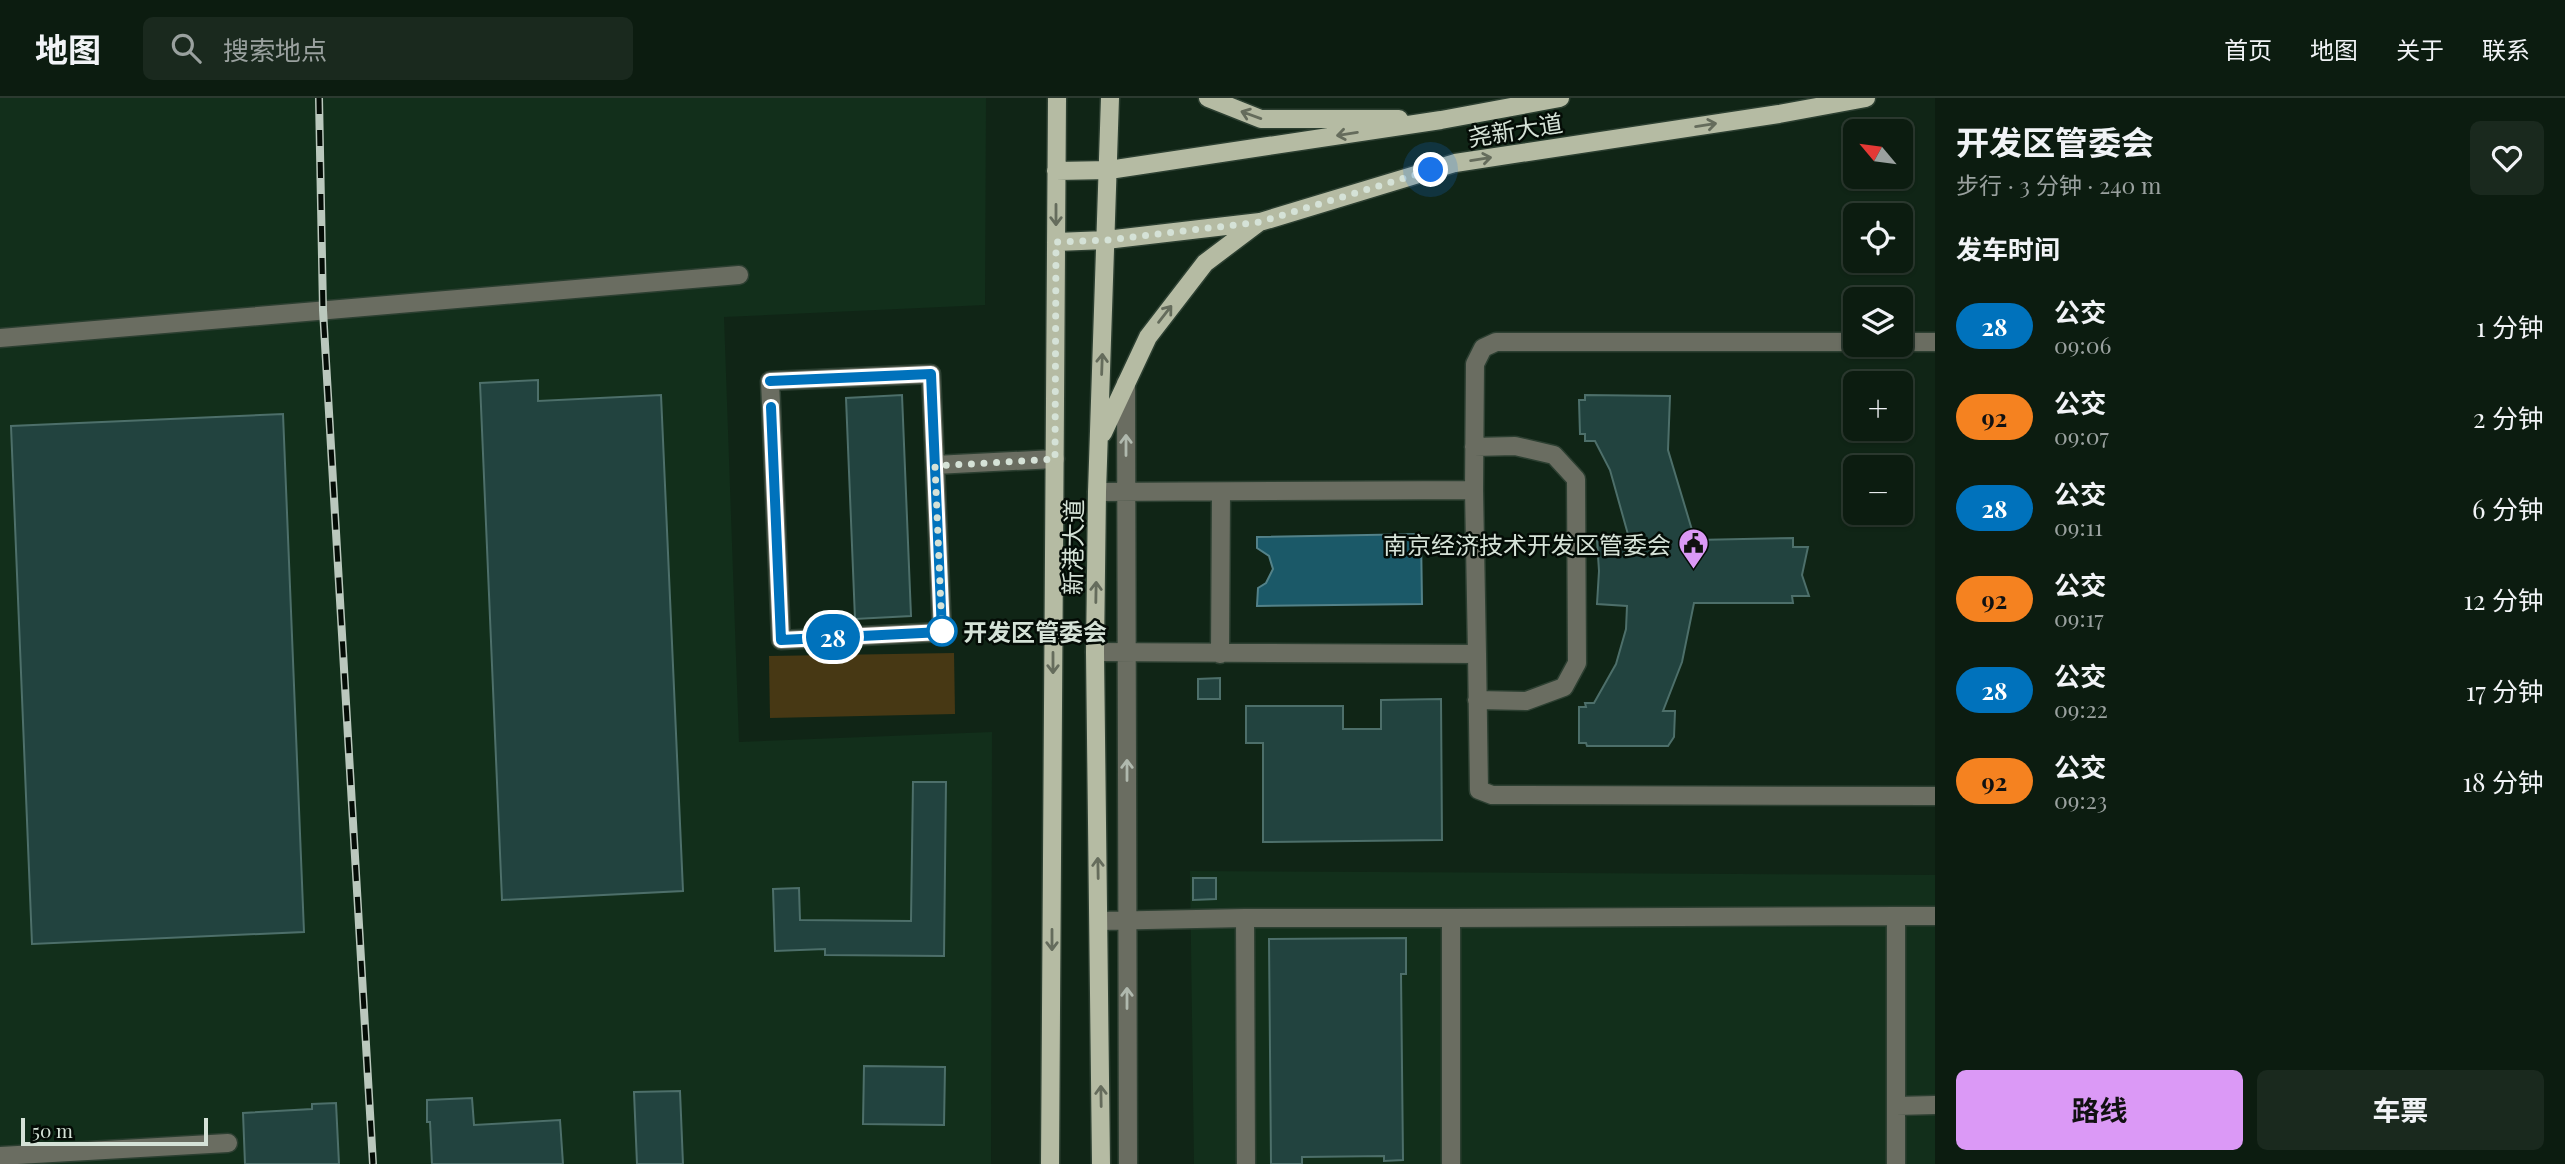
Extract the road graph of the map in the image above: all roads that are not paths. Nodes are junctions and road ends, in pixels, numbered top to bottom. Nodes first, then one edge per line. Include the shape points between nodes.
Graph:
1 (1057, 98) edge
2 (1110, 98) edge
3 (1208, 98) edge
4 (1560, 98) edge
5 (1866, 98) edge
6 (1441, 120) junction
7 (1109, 170) junction
8 (1056, 171) junction
9 (1260, 222) junction
10 (1107, 240) junction
11 (1056, 242) junction
12 (739, 275) dead end
13 (0, 338) edge
14 (1843, 342) edge
15 (1913, 342) edge
16 (1935, 342) edge
17 (1126, 383) junction
18 (1100, 439) junction
19 (1474, 447) junction
20 (1055, 459) junction
21 (935, 466) junction
22 (1474, 490) junction
23 (1097, 492) junction
24 (1126, 492) junction
25 (1221, 493) junction
26 (1095, 652) junction
27 (1127, 653) junction
28 (1220, 654) junction
29 (1477, 654) junction
30 (1477, 700) junction
31 (1935, 796) edge
32 (1896, 916) junction
33 (1935, 916) edge
34 (1245, 918) junction
35 (1451, 918) junction
36 (1099, 921) junction
37 (1127, 921) junction
38 (1935, 1105) edge
39 (1896, 1106) junction
40 (228, 1143) dead end
41 (0, 1156) edge
42 (1050, 1164) edge
43 (1101, 1164) edge
44 (1128, 1164) edge
45 (1246, 1164) edge
46 (1451, 1164) edge
47 (1896, 1164) edge

1 - 8 main road, 新港大道
2 - 7 main road, 新港大道
6 -> 3 main road, 尧新大道 via 1261,119
4 - 6 main road, 尧新大道
9 -> 5 main road, 尧新大道 via 1455,163
6 -> 7 main road, 尧新大道
7 - 8 main road, 尧新大道
7 - 10 main road, 新港大道
8 -> 11 main road, 新港大道
9 - 10 main road, 尧新大道
17 -> 9 main road, 尧新大道 via 1148,337 1205,263
10 - 11 main road, 尧新大道
18 -> 10 main road, 新港大道
11 - 20 main road, 新港大道
12 - 13 street
14 - 19 street via 1496,342 1483,348 1475,364
15 - 16 street
17 - 18 main road, 尧新大道
24 -> 17 street
18 - 23 main road, 新港大道
19 - 22 street
19 - 30 street via 1515,446 1554,455 1576,479 1577,663 1564,687 1525,701
20 - 21 street
20 -> 42 main road, 新港大道
21 - 21 street via 931,374 770,381 781,640 942,632
22 - 25 street
22 - 29 street
23 - 24 street
26 -> 23 main road, 新港大道
24 - 25 street
24 - 27 street
25 - 28 street
26 - 27 street
36 -> 26 main road, 新港大道
27 - 28 street
37 -> 27 street
28 - 29 street
29 - 30 street
30 - 31 street via 1479,790 1492,795
32 - 33 street
32 - 35 street
32 - 39 street
34 - 35 street
34 - 37 street
34 - 45 street
35 - 46 street
36 - 37 street
43 -> 36 main road, 新港大道
44 -> 37 street
38 - 39 street
39 - 47 street
40 - 41 street

